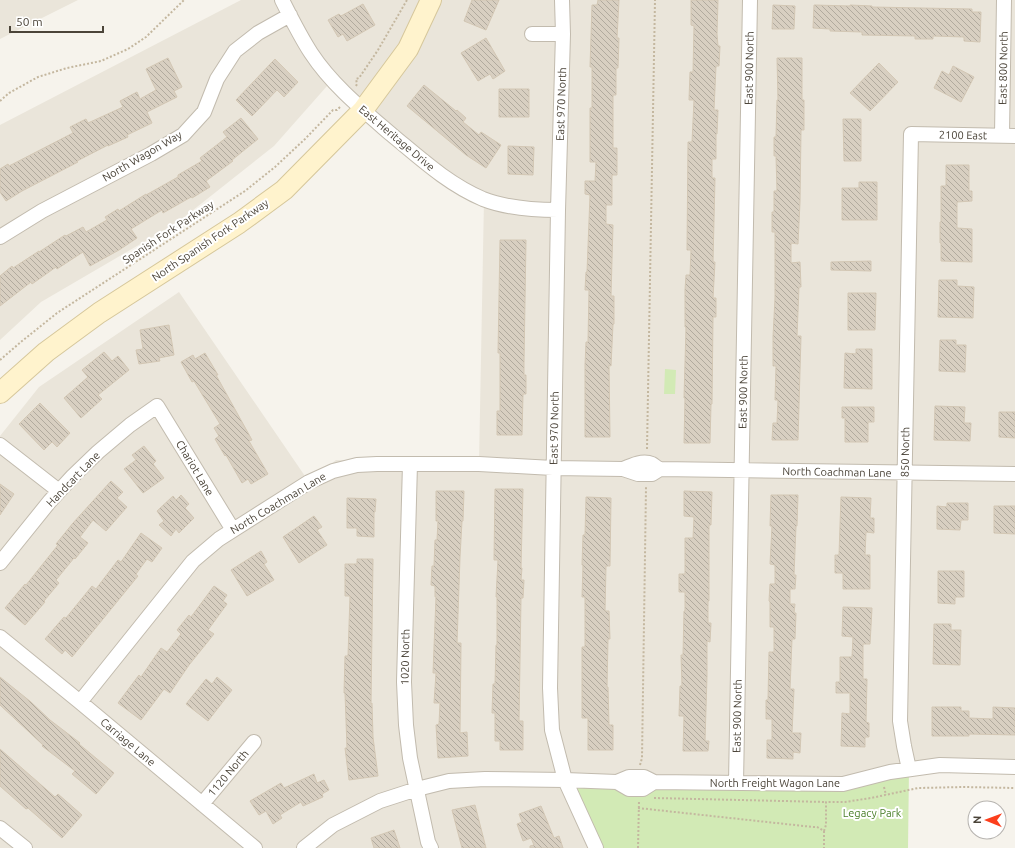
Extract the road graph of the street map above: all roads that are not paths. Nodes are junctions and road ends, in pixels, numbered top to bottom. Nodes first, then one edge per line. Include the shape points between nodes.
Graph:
1 (282, 0) edge
2 (431, 0) edge
3 (562, 0) edge
4 (750, 0) edge
5 (1004, 0) edge
6 (290, 15) junction
7 (532, 34) dead end
8 (563, 34) junction
9 (363, 110) junction
10 (911, 134) joint
11 (1008, 135) edge
12 (558, 210) junction
13 (0, 237) edge
14 (0, 393) edge
15 (157, 406) joint
16 (0, 445) edge
17 (410, 464) junction
18 (553, 468) junction
19 (742, 470) junction
20 (905, 472) junction
21 (1015, 474) edge
22 (59, 491) junction
23 (233, 530) junction
24 (0, 564) edge
25 (0, 637) edge
26 (80, 702) junction
27 (254, 742) dead end
28 (1015, 768) edge
29 (909, 769) junction
30 (565, 780) junction
31 (736, 783) junction
32 (417, 789) junction
33 (202, 804) junction
34 (0, 828) edge
35 (25, 848) edge
36 (255, 848) edge
37 (304, 848) edge
38 (431, 848) edge
39 (596, 848) edge

1 - 6 street, East Heritage Drive
2 - 9 street, North Spanish Fork Parkway via 408,49
3 - 8 street, East 970 North
4 - 19 street, East 900 North
5 - 11 street, East 800 North
6 - 9 street, East Heritage Drive via 311,53 324,70
6 - 13 street, North Wagon Way via 258,32 235,51 217,79 204,112 183,135 42,211
7 - 8 street
8 - 12 street, East 970 North
9 - 12 street, East Heritage Drive via 437,172 458,186 484,199 511,207
9 - 14 street, North Spanish Fork Parkway via 284,190 239,223 99,313 46,352
10 - 11 street, 2100 East
10 - 20 street, 850 North
12 - 18 street, East 970 North
15 - 22 street, Handcart Lane via 98,452
15 - 23 street, Chariot Lane
16 - 22 street
17 - 18 street, North Coachman Lane
17 - 23 street, North Coachman Lane via 358,465 333,471 309,482
17 - 32 street, 1020 North via 404,682 410,758
18 - 19 street, North Coachman Lane via 624,469 638,474 652,474 660,469
18 - 30 street, East 970 North via 550,688 552,730
19 - 20 street, North Coachman Lane
19 - 31 street, East 900 North
20 - 21 street, North Coachman Lane
20 - 29 street, 850 North via 900,721
22 - 24 street, Handcart Lane
23 - 26 street, North Coachman Lane via 193,561
25 - 26 street, Carriage Lane
26 - 33 street, Carriage Lane
27 - 33 street, 1120 North
28 - 29 street, North Freight Wagon Lane via 940,765
29 - 31 street, North Freight Wagon Lane via 843,784
30 - 31 street, North Freight Wagon Lane via 617,782 629,789 643,789 654,782
30 - 32 street, North Freight Wagon Lane via 449,781
30 - 39 street, East 970 North
32 - 37 street, North Freight Wagon Lane via 380,801 333,825
32 - 38 street, 1020 North
33 - 36 street, Carriage Lane
34 - 35 street

